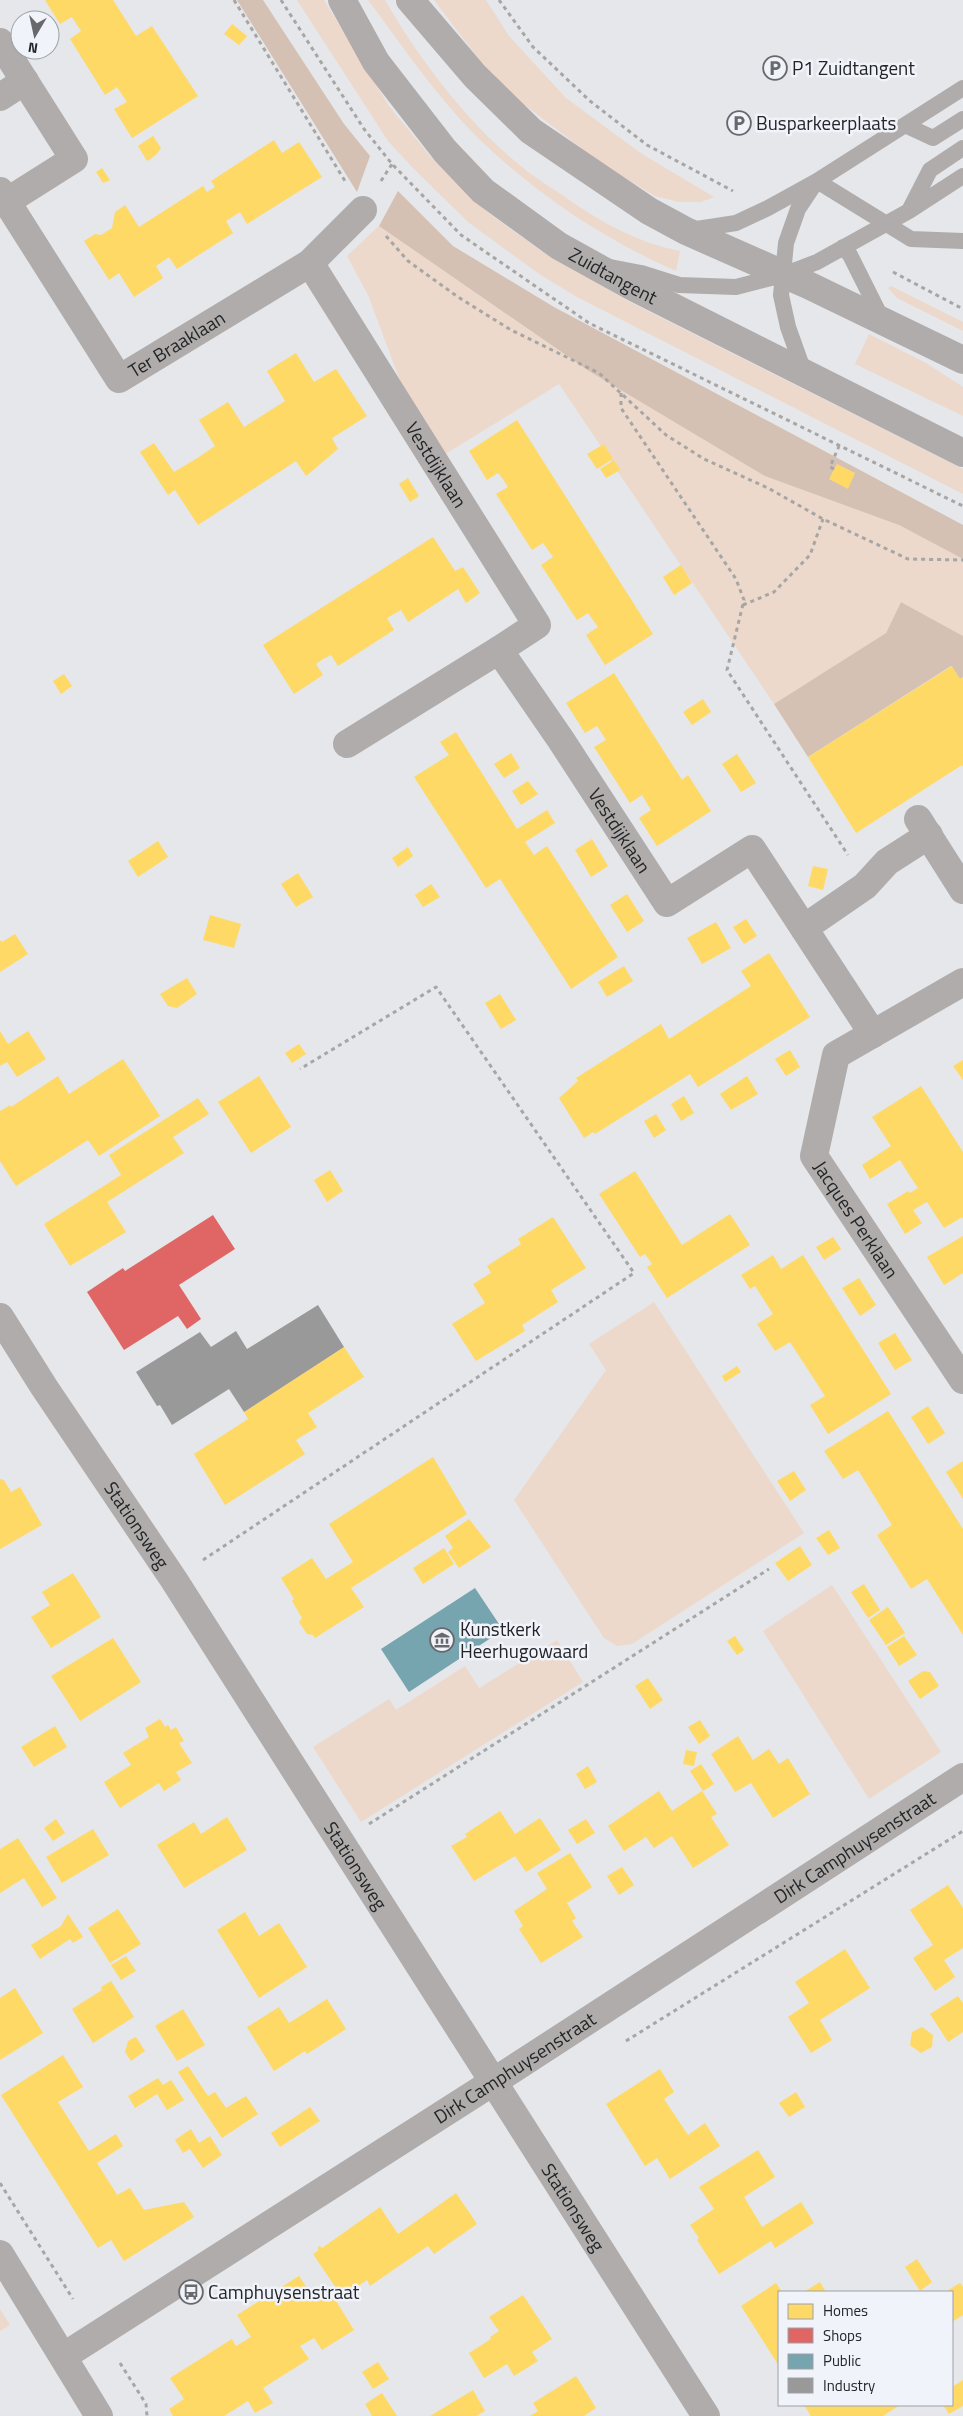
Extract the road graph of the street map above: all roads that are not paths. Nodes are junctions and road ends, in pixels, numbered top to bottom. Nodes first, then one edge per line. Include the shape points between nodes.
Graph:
1 (342, 0) edge
2 (410, 0) edge
3 (0, 42) edge
4 (25, 81) junction
5 (963, 88) edge
6 (0, 97) edge
7 (963, 119) edge
8 (905, 125) junction
9 (963, 148) edge
10 (963, 176) edge
11 (817, 181) junction
12 (3, 197) edge
13 (362, 210) road end
14 (909, 211) junction
15 (886, 223) junction
16 (686, 231) junction
17 (963, 241) edge
18 (843, 247) junction
19 (310, 263) junction
20 (588, 263) junction
21 (783, 275) junction
22 (883, 320) junction
23 (963, 360) edge
24 (804, 372) junction
25 (963, 453) edge
26 (499, 650) junction
27 (347, 744) dead end
28 (963, 890) edge
29 (804, 928) junction
30 (963, 982) edge
31 (873, 1034) junction
32 (0, 1317) edge
33 (963, 1380) edge
34 (963, 1777) edge
35 (493, 2082) junction
36 (0, 2254) edge
37 (64, 2356) junction
38 (99, 2416) edge
39 (706, 2416) edge

1 - 20 street, Zuidtangent via 376,62 445,151 483,191
2 - 16 street via 475,76 531,131 650,211
3 - 4 street
4 - 6 street
4 - 12 street via 74,159
5 - 8 lane
7 - 8 lane via 933,138
8 - 11 lane
9 - 14 lane via 930,170
10 - 14 lane
11 - 15 lane
11 - 16 lane via 736,223
11 - 21 lane via 798,209 786,243
12 - 19 street, Ter Braaklaan via 119,379
13 - 19 street, Ter Braaklaan
14 - 15 lane
15 - 17 lane via 911,239
15 - 18 lane
16 - 21 street
18 - 21 lane
18 - 22 lane
19 - 26 street, Vestdijklaan via 537,625
20 - 21 lane via 641,272 679,285 701,287 736,287
20 - 24 street, Zuidtangent
21 - 22 street
21 - 24 lane via 781,295
22 - 23 street
24 - 25 street, Zuidtangent
26 - 27 street, Vestdijklaan
26 - 29 street, Vestdijklaan via 667,903 752,849
28 - 29 street via 924,827 865,886
29 - 31 street
30 - 31 street, Jacques Perklaan
31 - 33 street, Jacques Perklaan via 836,1056 814,1156
32 - 35 street, Stationsweg via 174,1580
34 - 35 street, Dirk Camphuysenstraat
35 - 37 street, Dirk Camphuysenstraat
35 - 39 street, Stationsweg
36 - 37 street
37 - 38 street

